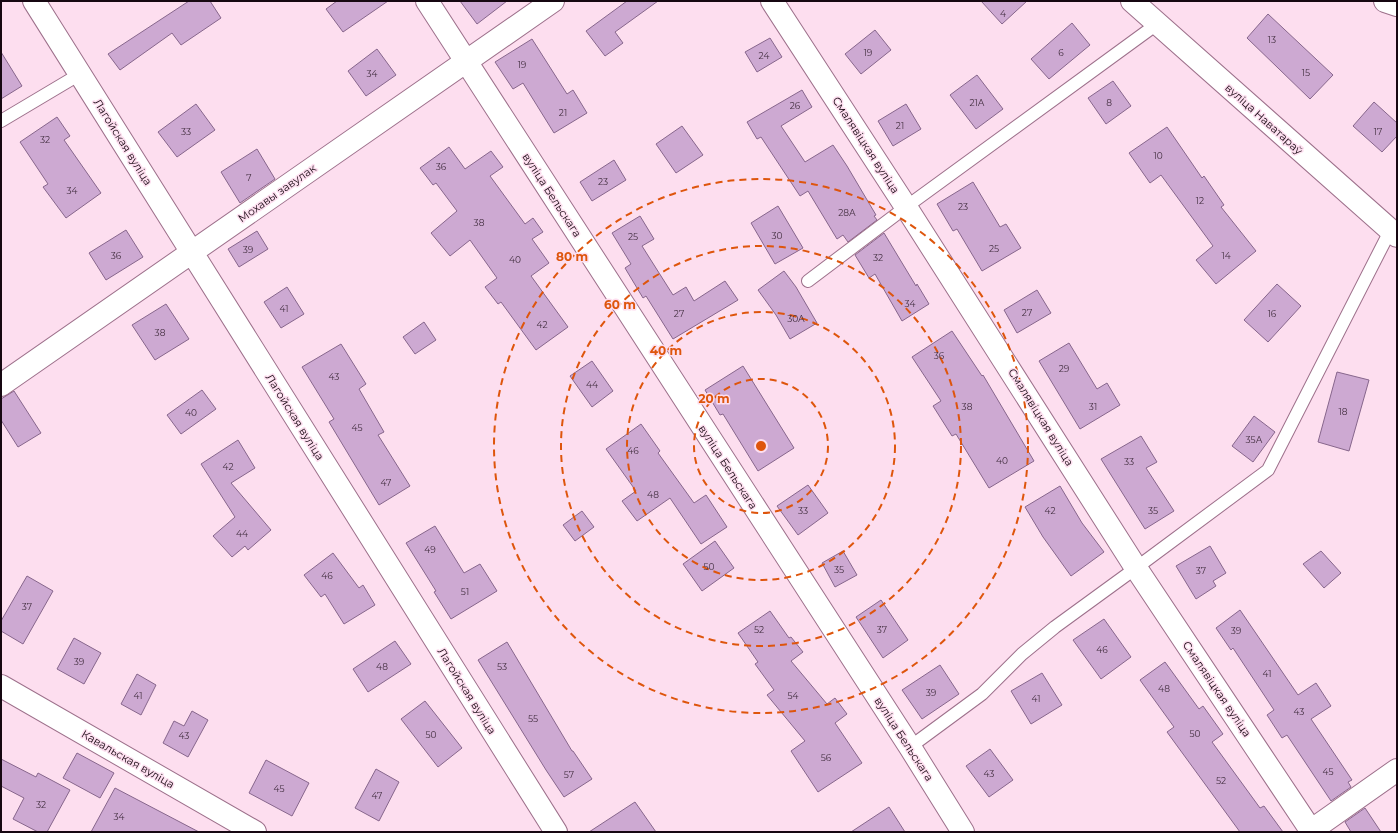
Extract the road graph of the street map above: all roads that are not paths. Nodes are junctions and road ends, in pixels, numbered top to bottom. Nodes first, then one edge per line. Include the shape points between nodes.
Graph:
1 (34, 1) edge
2 (427, 1) edge
3 (553, 1) edge
4 (772, 1) edge
5 (1132, 1) edge
6 (1384, 1) edge
7 (1397, 5) edge
8 (1157, 24) junction
9 (466, 62) junction
10 (80, 74) junction
11 (1, 121) edge
12 (906, 207) junction
13 (1393, 234) edge
14 (192, 253) junction
15 (808, 281) dead end
16 (1, 385) edge
17 (1136, 568) junction
18 (1, 686) edge
19 (910, 747) junction
20 (1397, 770) edge
21 (255, 832) edge
22 (556, 832) edge
23 (963, 832) edge
24 (1310, 832) edge

1 - 10 street, Лагойская вуліца
2 - 9 street, вуліца Бельскага
3 - 9 street, Мохавы завулак
4 - 12 street, Смалявіцкая вуліца
5 - 8 street, вуліца Наватараў
6 - 7 street
8 - 12 lane
8 - 13 street, вуліца Наватараў
9 - 14 street, Мохавы завулак
9 - 19 street, вуліца Бельскага
10 - 11 lane
10 - 14 street, Лагойская вуліца
12 - 15 lane
12 - 17 street, Смалявіцкая вуліца
13 - 17 lane via 1268,470
14 - 16 street, Мохавы завулак
14 - 22 street, Лагойская вуліца
17 - 19 lane via 1055,627 1022,654 982,694
17 - 24 street, Смалявіцкая вуліца
18 - 21 street, Кавальская вуліца
19 - 23 street, вуліца Бельскага
20 - 24 street

